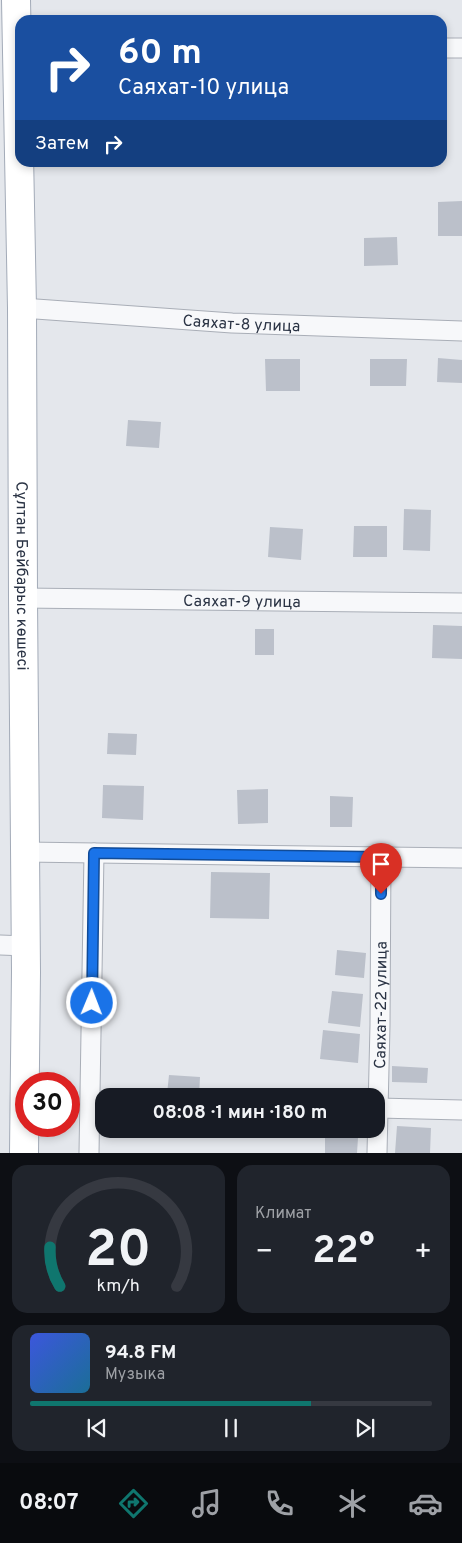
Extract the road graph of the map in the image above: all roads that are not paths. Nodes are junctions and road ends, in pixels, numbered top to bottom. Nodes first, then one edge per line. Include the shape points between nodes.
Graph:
1 (16, 0) edge
2 (17, 15) edge
3 (447, 48) edge
4 (462, 48) edge
5 (20, 167) edge
6 (22, 308) junction
7 (462, 331) edge
8 (22, 598) junction
9 (462, 603) edge
10 (25, 852) junction
11 (94, 853) junction
12 (381, 857) junction
13 (462, 858) edge
14 (13, 946) edge
15 (378, 1088) edge
16 (385, 1108) edge
17 (462, 1110) edge
18 (377, 1138) edge
19 (24, 1153) edge
20 (90, 1153) edge
21 (377, 1153) edge

1 - 2 main road, Сұлтан Бейбарыс көшесі
3 - 4 street
5 - 6 main road, Сұлтан Бейбарыс көшесі
6 - 7 street, Саяхат-8 улица via 232,323
6 - 8 main road, Сұлтан Бейбарыс көшесі
8 - 9 street, Саяхат-9 улица
8 - 10 main road, Сұлтан Бейбарыс көшесі
10 - 11 street
10 - 14 main road, Сұлтан Бейбарыс көшесі
11 - 12 street
11 - 20 street
12 - 13 street
12 - 15 street, Саяхат-22 улица
14 - 19 main road, Сұлтан Бейбарыс көшесі
16 - 17 street
18 - 21 street, Саяхат-22 улица

